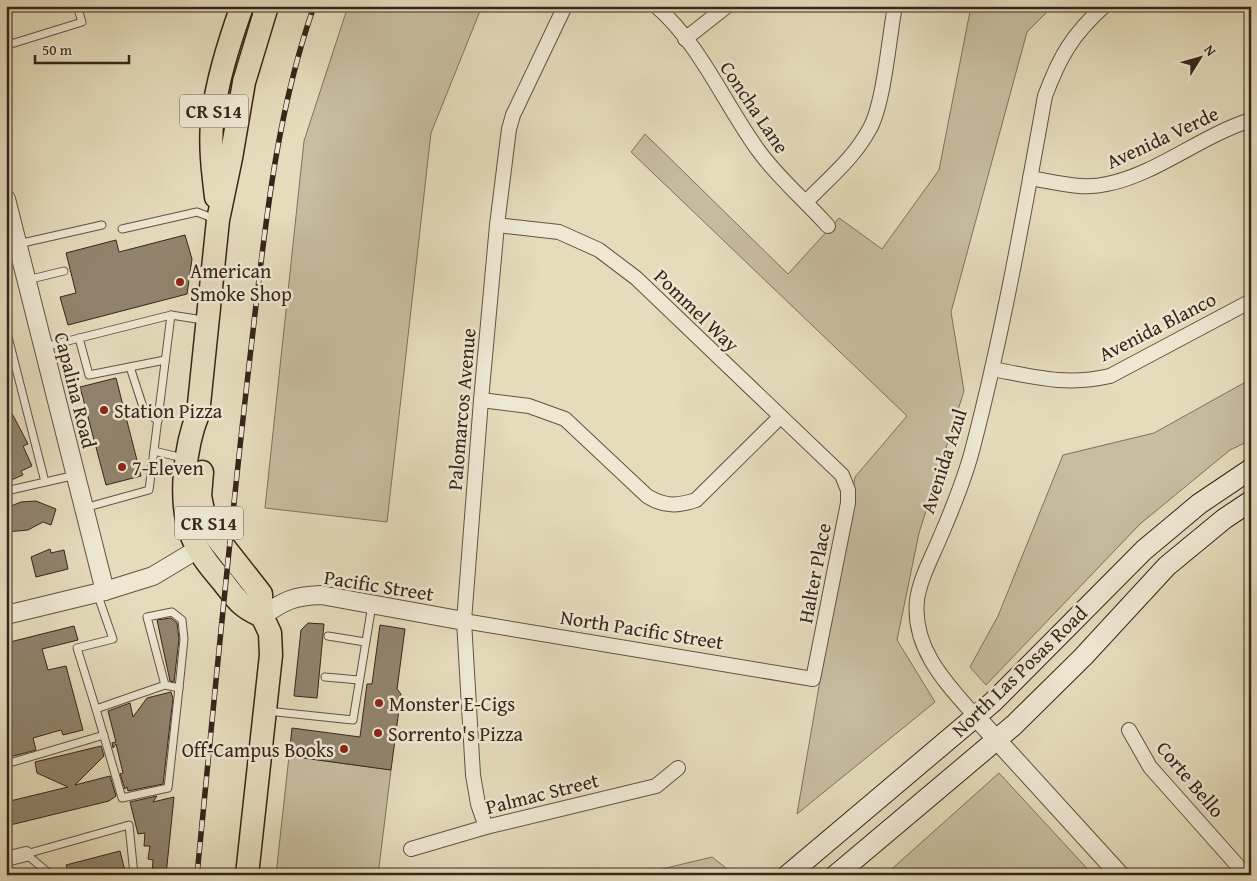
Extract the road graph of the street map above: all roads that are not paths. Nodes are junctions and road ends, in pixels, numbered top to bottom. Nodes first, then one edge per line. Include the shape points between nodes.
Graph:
1 (77, 6) edge
2 (242, 6) edge
3 (267, 6) edge
4 (565, 6) edge
5 (656, 6) edge
6 (727, 6) edge
7 (894, 6) edge
8 (1104, 6) edge
9 (6, 35) edge
10 (685, 39) junction
11 (1251, 120) edge
12 (1030, 178) junction
13 (6, 198) edge
14 (806, 202) junction
15 (218, 220) junction
16 (102, 225) dead end
17 (497, 225) junction
18 (828, 226) dead end
19 (122, 229) dead end
20 (18, 244) junction
21 (64, 272) dead end
22 (27, 280) junction
23 (1251, 301) edge
24 (171, 315) junction
25 (207, 321) junction
26 (7, 331) edge
27 (80, 338) junction
28 (43, 347) junction
29 (166, 360) junction
30 (130, 367) junction
31 (992, 369) junction
32 (481, 400) junction
33 (198, 414) junction
34 (780, 417) junction
35 (158, 421) junction
36 (154, 451) junction
37 (188, 459) junction
38 (1251, 469) edge
39 (76, 475) junction
40 (842, 475) joint
41 (45, 482) junction
42 (6, 491) edge
43 (1251, 501) edge
44 (84, 508) junction
45 (198, 550) junction
46 (101, 592) junction
47 (372, 605) junction
48 (6, 615) edge
49 (262, 616) junction
50 (464, 621) junction
51 (328, 636) dead end
52 (366, 642) junction
53 (325, 677) dead end
54 (813, 679) joint
55 (359, 680) junction
56 (165, 685) junction
57 (179, 688) junction
58 (96, 709) junction
59 (264, 711) junction
60 (976, 717) junction
61 (1129, 730) dead end
62 (104, 736) junction
63 (996, 740) junction
64 (6, 764) edge
65 (678, 768) dead end
66 (486, 827) junction
67 (411, 849) dead end
68 (26, 854) junction
69 (1103, 857) junction
70 (6, 859) edge
71 (51, 875) edge
72 (134, 875) edge
73 (247, 875) edge
74 (788, 875) edge
75 (836, 875) edge
76 (1112, 875) edge
77 (1120, 875) edge
78 (1246, 875) edge

1 - 9 lane via 82,22 11,44
2 - 15 main road, CR S14 via 229,43 212,122
3 - 15 main road, CR S14 via 244,82
4 - 17 street, Palomarcos Avenue via 513,116
5 - 10 street, Concha Lane
6 - 10 street
7 - 14 street via 878,104 870,128 856,150
8 - 12 street, Avenida Azul via 1081,27 1056,66 1045,96
10 - 14 street, Concha Lane via 758,151
11 - 12 street, Avenida Verde via 1205,138 1134,177 1105,185 1079,186
12 - 31 street, Avenida Azul
13 - 20 street, Capalina Road
14 - 18 street, Concha Lane
15 - 19 lane via 197,212
15 - 25 main road, CR S14
16 - 20 lane
17 - 32 street, Palomarcos Avenue
17 - 34 street, Pommel Way via 559,232 598,250 636,278
20 - 22 street, Capalina Road
21 - 22 lane
22 - 28 street, Capalina Road
23 - 31 street, Avenida Blanco via 1110,376 1085,382 1062,382
24 - 25 lane
24 - 27 lane
24 - 29 lane
25 - 33 main road, CR S14
26 - 41 lane
27 - 28 lane
27 - 30 lane via 89,375
28 - 39 street, Capalina Road
29 - 30 lane
29 - 35 lane
30 - 35 lane via 144,410
31 - 60 street, Avenida Azul via 972,450 917,600 920,640 936,671
32 - 34 street via 529,406 565,419 647,496 657,502 679,506 696,500
32 - 50 street, Palomarcos Avenue
33 - 37 main road, CR S14 via 190,435
33 - 49 main road, CR S14 via 205,440 200,496 204,515 217,538 261,594
34 - 40 street, Pommel Way
35 - 36 lane
36 - 37 lane
36 - 44 lane via 149,490
37 - 45 main road, CR S14 via 187,517
38 - 60 main road, North Las Posas Road via 1199,504 1144,550
39 - 41 lane
39 - 44 street, Capalina Road
40 - 54 street, Halter Place via 848,490 848,502
41 - 42 lane
43 - 63 main road, North Las Posas Road via 1167,566 1083,657
44 - 46 street, Capalina Road
45 - 46 street via 154,576
45 - 49 main road, CR S14 via 244,608
46 - 48 street
46 - 58 lane via 113,639 78,648
47 - 49 street, Pacific Street via 321,595 298,596
47 - 50 street, Pacific Street
47 - 52 lane
49 - 59 main road, CR S14 via 270,633
50 - 54 street, North Pacific Street
50 - 66 street, Palomarcos Avenue via 473,776
51 - 52 lane
52 - 55 lane
53 - 55 lane
55 - 59 lane via 353,720
56 - 57 lane
56 - 57 lane via 147,617 172,612 182,620 184,639
56 - 58 lane
57 - 62 lane via 168,788 122,798
58 - 62 lane
59 - 73 main road, CR S14
60 - 63 street, Avenida Azul
60 - 74 main road, North Las Posas Road
61 - 78 street, Corte Bello via 1150,767
62 - 64 lane
63 - 69 street, Avenida Azul
63 - 75 main road, North Las Posas Road
65 - 66 street, Palmac Street via 656,786
66 - 67 street, Palmac Street
68 - 70 street
68 - 71 lane
68 - 72 lane via 129,825
69 - 76 street
69 - 77 street, Avenida Azul

